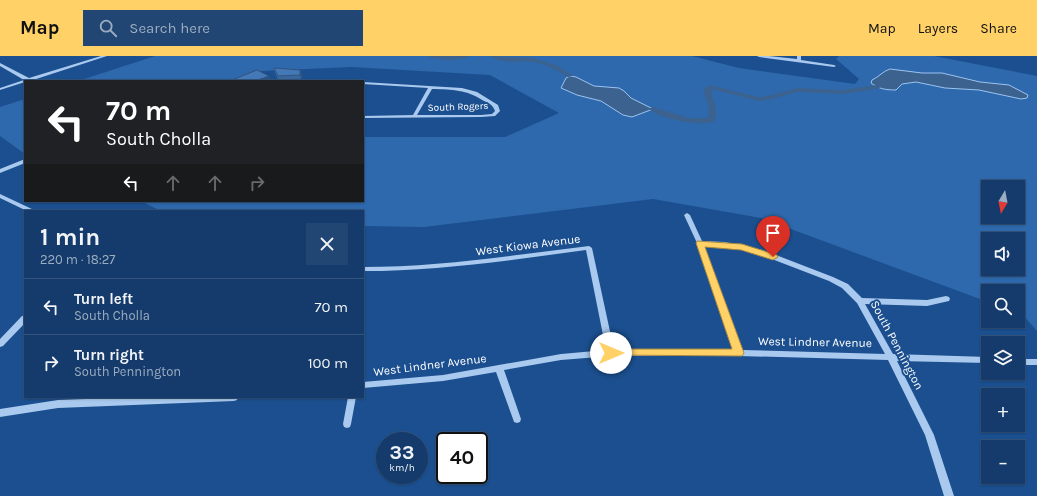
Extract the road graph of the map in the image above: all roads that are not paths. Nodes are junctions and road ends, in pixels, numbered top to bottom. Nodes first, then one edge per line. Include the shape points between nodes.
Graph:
1 (101, 56) edge
2 (758, 56) edge
3 (799, 59) edge
4 (0, 64) edge
5 (834, 66) dead end
6 (24, 80) edge
7 (29, 80) edge
8 (24, 82) edge
9 (364, 83) edge
10 (430, 88) junction
11 (0, 89) edge
12 (364, 117) edge
13 (414, 117) junction
14 (24, 161) edge
15 (0, 171) edge
16 (0, 196) edge
17 (30, 210) edge
18 (687, 215) dead end
19 (700, 243) junction
20 (364, 269) edge
21 (946, 299) dead end
22 (860, 301) junction
23 (24, 319) edge
24 (0, 344) edge
25 (611, 353) junction
26 (739, 353) junction
27 (890, 356) junction
28 (981, 360) edge
29 (1025, 362) edge
30 (1037, 362) edge
31 (499, 368) junction
32 (364, 385) edge
33 (199, 398) edge
34 (352, 398) edge
35 (129, 400) edge
36 (0, 413) edge
37 (517, 419) dead end
38 (347, 424) dead end
39 (949, 496) edge

1 - 7 street
2 - 3 street
3 - 5 street
4 - 6 street
8 - 11 street
9 - 10 street, South Rogers
10 - 13 street, South Rogers
10 - 13 street, South Rogers via 475,92 496,106 498,111 493,115 481,116
12 - 13 street, South Rogers
14 - 15 street
16 - 17 street
18 - 19 street
19 - 22 street, South Pennington via 725,244 761,252 845,286
19 - 26 street
20 - 25 street, West Kiowa Avenue via 448,266 589,248
21 - 22 street via 927,303
22 - 27 street, South Pennington
23 - 24 street
25 - 26 street, West Lindner Avenue
25 - 31 street, West Lindner Avenue via 562,357
26 - 27 street, West Lindner Avenue
27 - 28 street, West Lindner Avenue
27 - 39 street, South Pennington via 929,435
29 - 30 street
31 - 32 street, West Lindner Avenue via 443,378
31 - 37 street, West Lindner Avenue
33 - 35 street
34 - 38 street
35 - 36 street via 58,404

